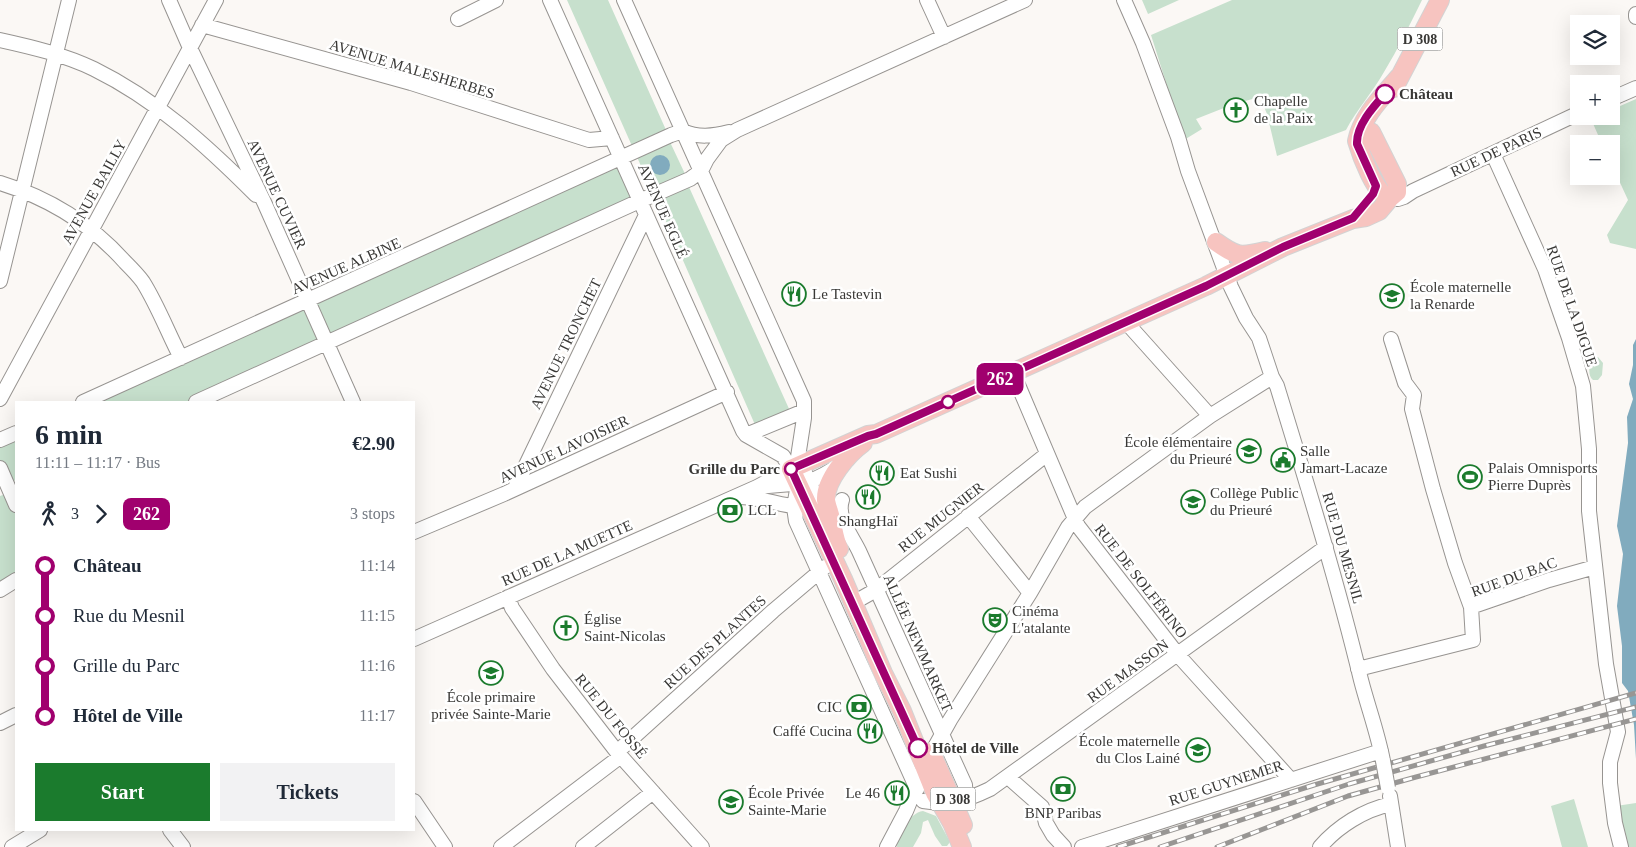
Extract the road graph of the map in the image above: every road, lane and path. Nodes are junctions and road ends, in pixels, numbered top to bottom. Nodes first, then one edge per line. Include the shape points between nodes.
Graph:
1 (69, 0) edge
2 (169, 0) edge
3 (216, 0) edge
4 (496, 0) edge
5 (550, 0) edge
6 (624, 0) edge
7 (927, 0) edge
8 (1025, 0) edge
9 (1124, 0) edge
10 (1440, 0) edge
11 (458, 19) dead end
12 (202, 25) junction
13 (944, 37) junction
14 (0, 40) edge
15 (190, 48) junction
16 (56, 55) junction
17 (1636, 88) edge
18 (1620, 95) edge
19 (158, 108) junction
20 (1570, 117) edge
21 (737, 130) junction
22 (683, 131) junction
23 (1364, 135) junction
24 (612, 138) junction
25 (1493, 154) junction
26 (621, 158) junction
27 (701, 171) junction
28 (0, 183) edge
29 (1376, 186) junction
30 (22, 189) junction
31 (1398, 193) junction
32 (641, 201) junction
33 (264, 202) junction
34 (646, 214) junction
35 (1353, 218) junction
36 (92, 229) junction
37 (1216, 242) junction
38 (1283, 247) junction
39 (1227, 276) junction
40 (0, 281) edge
41 (308, 301) junction
42 (1125, 321) junction
43 (1391, 339) dead end
44 (327, 343) junction
45 (181, 358) junction
46 (1013, 373) junction
47 (1272, 377) junction
48 (727, 392) junction
49 (0, 399) edge
50 (85, 401) edge
51 (198, 401) edge
52 (353, 401) edge
53 (804, 411) junction
54 (1210, 416) junction
55 (15, 433) edge
56 (876, 434) junction
57 (746, 435) junction
58 (0, 440) edge
59 (1047, 454) junction
60 (843, 462) junction
61 (0, 468) edge
62 (800, 475) junction
63 (8, 488) edge
64 (515, 488) junction
65 (733, 497) junction
66 (834, 497) junction
67 (15, 502) edge
68 (802, 507) junction
69 (968, 516) junction
70 (1075, 518) junction
71 (415, 532) edge
72 (833, 534) junction
73 (1326, 547) junction
74 (832, 556) junction
75 (1595, 567) junction
76 (820, 571) junction
77 (15, 582) edge
78 (0, 590) edge
79 (876, 590) junction
80 (1030, 593) junction
81 (508, 597) junction
82 (857, 601) junction
83 (1472, 606) junction
84 (415, 639) edge
85 (1178, 655) junction
86 (1358, 669) junction
87 (15, 716) edge
88 (0, 723) edge
89 (942, 734) junction
90 (619, 754) junction
91 (1382, 756) junction
92 (928, 759) junction
93 (1008, 777) junction
94 (1291, 780) junction
95 (916, 785) junction
96 (653, 792) junction
97 (944, 794) junction
98 (415, 802) edge
99 (1391, 804) junction
100 (906, 811) junction
101 (38, 831) edge
102 (171, 831) edge
103 (12, 847) edge
104 (183, 847) edge
105 (445, 847) edge
106 (501, 847) edge
107 (583, 847) edge
108 (702, 847) edge
109 (887, 847) edge
110 (962, 847) edge
111 (971, 847) edge
112 (1064, 847) edge
113 (1082, 847) edge
114 (1320, 847) edge
115 (1398, 847) edge
116 (1622, 847) edge

1 - 16 street
2 - 15 street, AVENUE CUVIER
3 - 12 street, AVENUE BAILLY
4 - 11 street
5 - 24 street, AVENUE EGLÉ
6 - 22 street
7 - 13 street
8 - 13 street
9 - 37 street, RUE DU MESNIL
10 - 23 main road, D 308 via 1385,105
12 - 15 street, AVENUE BAILLY
12 - 24 street, AVENUE MALESHERBES via 411,83 589,140
13 - 21 street
14 - 16 street
15 - 19 street, AVENUE BAILLY
15 - 33 street, AVENUE CUVIER
16 - 19 street via 93,68
16 - 30 street
17 - 18 street
19 - 33 street via 194,135
19 - 36 street, AVENUE BAILLY
20 - 25 street, RUE DE PARIS
21 - 22 street via 716,136
21 - 27 street via 721,140
22 - 26 street, AVENUE ALBINE
22 - 27 street
23 - 29 main road via 1357,144
23 - 31 main road
24 - 26 street, AVENUE EGLÉ
25 - 31 street, RUE DE PARIS
25 - 75 street, RUE DE LA DIGUE via 1545,269 1582,386
26 - 32 street, AVENUE EGLÉ
26 - 41 street, AVENUE ALBINE
27 - 32 street
27 - 53 street via 804,401
28 - 30 street
29 - 31 main road via 1383,196
29 - 35 main road, RUE DE PARIS
30 - 36 street
30 - 40 street
31 - 35 main road, RUE DE PARIS via 1379,211
32 - 34 street, AVENUE EGLÉ
32 - 44 street
33 - 41 street, AVENUE CUVIER
34 - 48 street, AVENUE EGLÉ
34 - 64 street, AVENUE TRONCHET
35 - 38 main road, RUE DE PARIS
36 - 45 street via 142,281
36 - 49 street, AVENUE BAILLY
37 - 38 main road via 1232,253 1245,256
37 - 39 street, RUE DU MESNIL
38 - 39 main road, RUE DE PARIS
39 - 42 main road, RUE DE PARIS
39 - 47 street, RUE DU MESNIL via 1259,338
41 - 44 street, AVENUE CUVIER
41 - 45 street, AVENUE ALBINE
42 - 46 main road, RUE DE PARIS
42 - 54 street
43 - 83 street via 1405,382 1414,395 1412,409 1433,489 1455,563
44 - 51 street
44 - 52 street, AVENUE CUVIER
45 - 50 street, AVENUE ALBINE
46 - 56 main road, RUE DE PARIS
46 - 59 street, RUE DE SOLFÉRINO
47 - 54 street
47 - 73 street, RUE DU MESNIL
48 - 57 street, AVENUE EGLÉ
48 - 64 street, AVENUE LAVOISIER
53 - 57 street
53 - 62 street via 798,457
54 - 70 street via 1085,507
55 - 58 street
56 - 60 main road, RUE DE PARIS
56 - 62 main road, RUE DE PARIS
57 - 62 street via 783,456
59 - 69 street, RUE MUGNIER
59 - 70 street, RUE DE SOLFÉRINO
60 - 62 street, RUE DE PARIS via 825,475
60 - 66 main road, RUE DE PARIS via 829,484
61 - 63 street
62 - 65 street, RUE DE LA MUETTE
62 - 68 main road, D 308
62 - 72 street
63 - 67 street
64 - 71 street, AVENUE LAVOISIER
65 - 68 street, RUE DE LA MUETTE
65 - 81 street, RUE DE LA MUETTE
66 - 72 main road, D 308 via 826,502
66 - 79 street, ALLÉE NEWMARKET
68 - 74 main road, D 308
68 - 76 street via 796,521
69 - 79 street, RUE MUGNIER
69 - 80 street
70 - 80 street
70 - 85 street, RUE DE SOLFÉRINO via 1090,543
72 - 82 main road, D 308
73 - 85 street, RUE MASSON
73 - 86 street, RUE DU MESNIL
74 - 76 street, RUE DES PLANTES
74 - 82 main road, D 308
75 - 83 street, RUE DU BAC
75 - 116 street, RUE DE LA DIGUE via 1618,732 1610,762 1610,783
76 - 90 street, RUE DES PLANTES
76 - 95 street
77 - 78 street
79 - 82 street, RUE MUGNIER
79 - 89 street, ALLÉE NEWMARKET
80 - 89 street
81 - 84 street, RUE DE LA MUETTE
81 - 90 street, RUE DU FOSSÉ via 553,670
82 - 92 main road, D 308
83 - 86 street, RUE DU BAC via 1473,640
85 - 93 street, RUE MASSON
85 - 94 street, RUE DE SOLFÉRINO
86 - 91 street, RUE DU MESNIL
87 - 88 street
89 - 92 street
89 - 97 street, ALLÉE NEWMARKET via 965,785
90 - 96 street, RUE DU FOSSÉ
90 - 106 street, RUE DES PLANTES
91 - 94 street, RUE GUYNEMER
91 - 99 street, RUE DU MESNIL, bridge
92 - 95 street
92 - 97 main road, D 308
93 - 97 street, RUE MASSON via 990,789
93 - 112 street via 1042,807 1053,836
94 - 113 street, RUE GUYNEMER
95 - 97 street
95 - 100 street
96 - 107 street
96 - 108 street, RUE DU FOSSÉ
97 - 100 street, RUE MASSON
97 - 110 main road, D 308
97 - 111 main road, D 308
98 - 105 street
99 - 114 street via 1368,811 1331,835
99 - 115 street, RUE DU MESNIL
100 - 109 street
101 - 103 street
102 - 104 street

